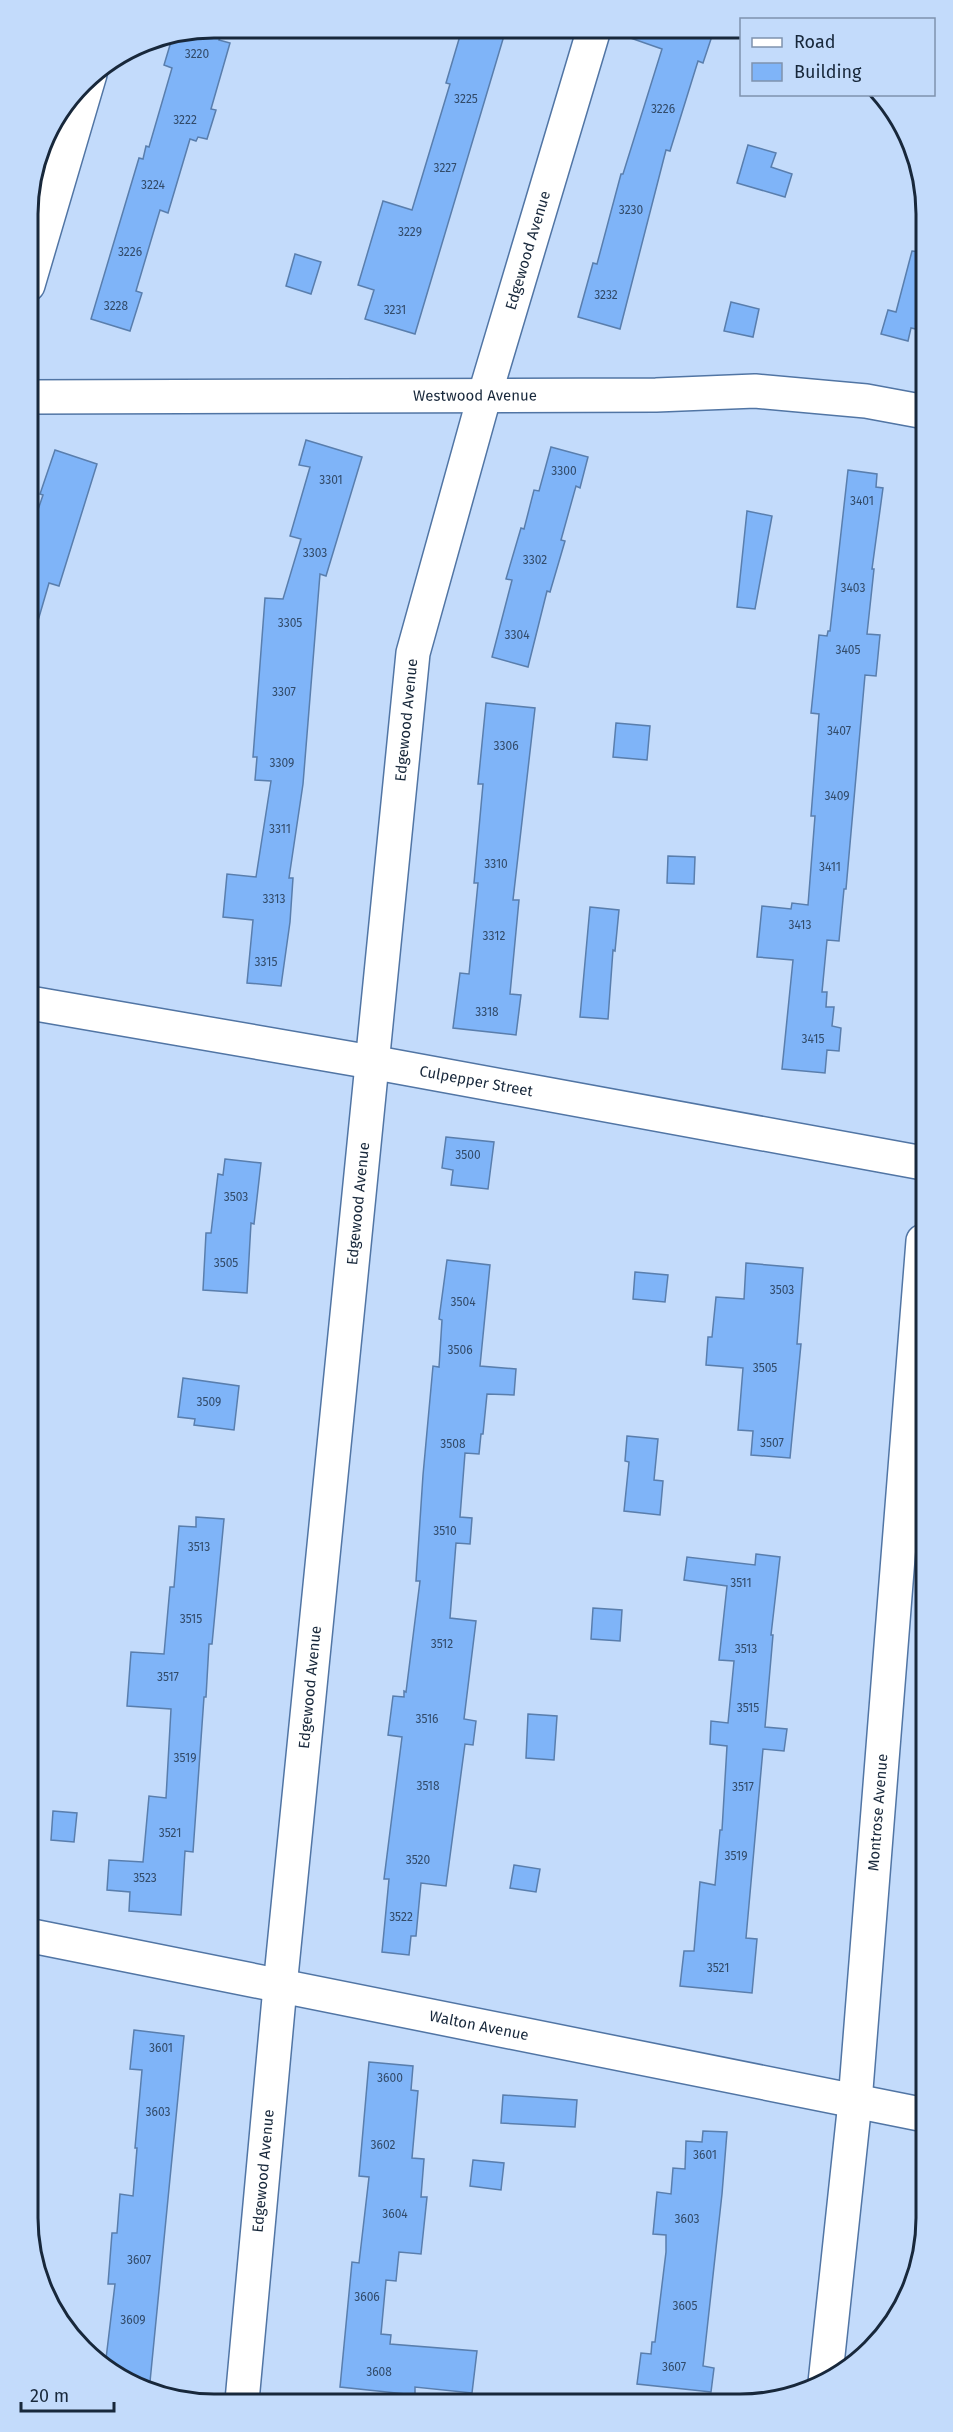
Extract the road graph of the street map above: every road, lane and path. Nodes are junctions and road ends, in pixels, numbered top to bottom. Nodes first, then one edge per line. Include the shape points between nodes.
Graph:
1 (591, 38) edge
2 (84, 95) edge
3 (38, 251) edge
4 (485, 394) junction
5 (38, 397) edge
6 (916, 410) edge
7 (38, 1004) edge
8 (371, 1062) junction
9 (916, 1161) edge
10 (915, 1337) edge
11 (37, 1937) edge
12 (280, 1987) junction
13 (855, 2102) junction
14 (915, 2113) edge
15 (826, 2372) edge
16 (243, 2394) edge

1 - 4 street, Edgewood Avenue
2 - 3 street
4 - 5 street, Westwood Avenue
4 - 6 street, Westwood Avenue via 755,391 866,401
4 - 8 street, Edgewood Avenue via 413,653
7 - 8 street, Culpepper Street
8 - 9 street, Culpepper Street
8 - 12 street, Edgewood Avenue
10 - 13 street, Montrose Avenue
11 - 12 street, Walton Avenue
12 - 13 street, Walton Avenue
12 - 16 street, Edgewood Avenue
13 - 14 street, Walton Avenue
13 - 15 street, Montrose Avenue

